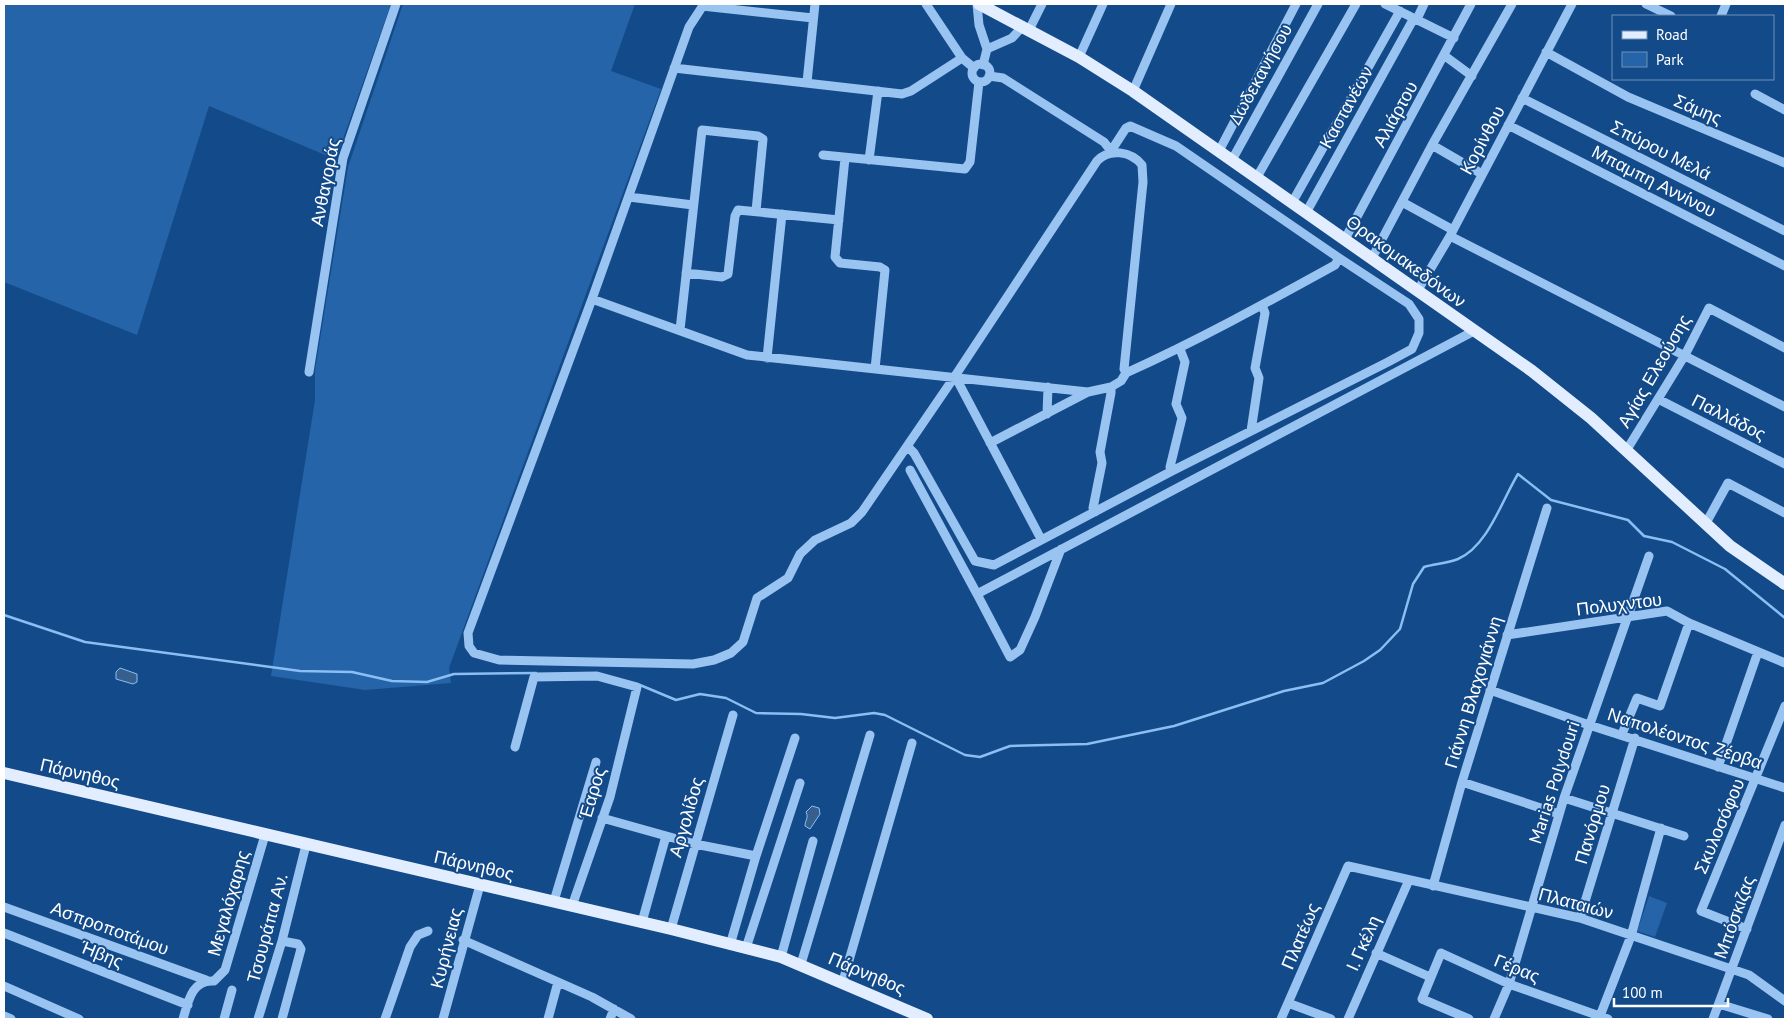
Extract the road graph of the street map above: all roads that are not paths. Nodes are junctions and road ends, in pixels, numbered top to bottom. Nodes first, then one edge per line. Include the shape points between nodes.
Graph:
1 (396, 4) edge
2 (815, 4) edge
3 (926, 4) edge
4 (978, 4) edge
5 (1042, 4) edge
6 (1103, 4) edge
7 (1171, 4) edge
8 (1296, 4) edge
9 (1318, 4) edge
10 (1356, 4) edge
11 (1388, 4) edge
12 (1424, 4) edge
13 (1471, 4) edge
14 (1512, 4) edge
15 (1572, 4) edge
16 (1646, 4) edge
17 (703, 5) edge
18 (1400, 11) junction
19 (1669, 15) edge
20 (813, 18) junction
21 (1415, 18) junction
22 (1026, 28) junction
23 (1454, 38) junction
24 (987, 49) junction
25 (1546, 52) junction
26 (1445, 56) junction
27 (1079, 57) junction
28 (962, 58) junction
29 (984, 65) junction
30 (674, 68) junction
31 (974, 68) junction
32 (1263, 68) junction
33 (989, 76) junction
34 (1472, 76) junction
35 (1277, 78) junction
36 (807, 82) junction
37 (979, 82) junction
38 (878, 91) junction
39 (1133, 91) junction
40 (1755, 94) dead end
41 (1522, 98) junction
42 (1785, 110) edge
43 (1508, 125) junction
44 (1432, 145) junction
45 (1219, 151) junction
46 (1111, 152) junction
47 (824, 156) dead end
48 (845, 158) junction
49 (869, 160) junction
50 (1232, 160) junction
51 (1785, 163) edge
52 (1482, 174) junction
53 (1258, 177) junction
54 (629, 197) junction
55 (1293, 201) junction
56 (1402, 202) junction
57 (693, 205) junction
58 (756, 211) junction
59 (1307, 211) junction
60 (782, 214) junction
61 (839, 220) junction
62 (1785, 231) edge
63 (1452, 233) junction
64 (1345, 239) junction
65 (1339, 258) junction
66 (1372, 258) junction
67 (1785, 266) edge
68 (686, 272) junction
69 (1418, 290) junction
70 (592, 299) junction
71 (1262, 305) junction
72 (680, 330) junction
73 (1474, 331) junction
74 (1785, 348) edge
75 (1180, 349) junction
76 (1685, 355) junction
77 (767, 358) junction
78 (875, 369) junction
79 (309, 372) dead end
80 (1126, 373) junction
81 (955, 376) junction
82 (1048, 387) junction
83 (1111, 387) junction
84 (1088, 392) junction
85 (1658, 399) junction
86 (1785, 407) edge
87 (1046, 414) junction
88 (1251, 431) junction
89 (990, 443) junction
90 (908, 447) junction
91 (1626, 451) junction
92 (1785, 464) edge
93 (910, 470) dead end
94 (1172, 471) junction
95 (1546, 508) dead end
96 (1094, 512) junction
97 (1785, 514) edge
98 (1706, 523) junction
99 (1042, 539) junction
100 (1061, 549) junction
101 (1649, 556) dead end
102 (1783, 580) edge
103 (977, 594) junction
104 (1627, 618) junction
105 (1689, 623) junction
106 (1507, 635) junction
107 (1758, 652) junction
108 (1785, 663) edge
109 (1490, 690) junction
110 (1785, 706) edge
111 (734, 715) dead end
112 (1589, 725) junction
113 (1622, 734) junction
114 (870, 735) dead end
115 (795, 738) dead end
116 (1635, 738) junction
117 (912, 743) dead end
118 (515, 747) dead end
119 (596, 762) dead end
120 (1718, 767) junction
121 (4, 773) edge
122 (1757, 778) junction
123 (1462, 782) junction
124 (800, 783) dead end
125 (1785, 788) edge
126 (1564, 798) junction
127 (1612, 813) junction
128 (1560, 814) junction
129 (602, 818) junction
130 (1785, 825) edge
131 (1661, 828) junction
132 (265, 835) junction
133 (666, 836) junction
134 (1684, 836) dead end
135 (813, 841) dead end
136 (694, 844) junction
137 (306, 845) junction
138 (756, 856) junction
139 (1348, 866) joint
140 (1409, 880) junction
141 (480, 885) junction
142 (1433, 886) junction
143 (554, 901) junction
144 (572, 906) junction
145 (4, 907) edge
146 (1531, 908) junction
147 (1580, 918) junction
148 (642, 922) junction
149 (671, 928) junction
150 (1747, 929) junction
151 (428, 932) dead end
152 (4, 933) edge
153 (1631, 936) junction
154 (282, 940) junction
155 (463, 940) junction
156 (730, 945) junction
157 (746, 948) junction
158 (1376, 954) junction
159 (781, 957) junction
160 (801, 964) junction
161 (1732, 970) junction
162 (1430, 977) junction
163 (206, 980) junction
164 (843, 981) junction
165 (558, 982) junction
166 (1509, 984) junction
167 (4, 986) edge
168 (232, 990) dead end
169 (1785, 1001) edge
170 (1288, 1003) junction
171 (1719, 1004) junction
172 (188, 1005) junction
173 (614, 1009) junction
174 (4, 1016) edge
175 (1604, 1018) edge
176 (11, 1019) edge
177 (79, 1019) edge
178 (183, 1019) edge
179 (224, 1019) edge
180 (258, 1019) edge
181 (282, 1019) edge
182 (384, 1019) edge
183 (443, 1019) edge
184 (548, 1019) edge
185 (610, 1019) edge
186 (631, 1019) edge
187 (927, 1019) edge
188 (1281, 1019) edge
189 (1331, 1019) edge
190 (1348, 1019) edge
191 (1469, 1019) edge
192 (1494, 1019) edge
193 (1713, 1019) edge
194 (1768, 1019) edge

1 - 79 street, Ανθαγοράς via 343,158
2 - 20 street
3 - 28 street
4 - 22 main road, Θρακομακεδόνων
4 - 24 street via 979,25
5 - 22 street
6 - 27 street
7 - 39 street
8 - 32 street, Δωδεκανήσου
9 - 35 street, Δωδεκανήσου
10 - 53 street
11 - 18 street
12 - 21 street, Καστανέων
13 - 23 street, Αλιάρτου
14 - 34 street
15 - 25 street, Κορίνθου
16 - 19 street
17 - 20 street
17 - 30 street via 689,27
18 - 21 street
18 - 55 street
20 - 36 street
21 - 23 street
21 - 59 street, Καστανέων
22 - 24 street
22 - 27 main road, Θρακομακεδόνων
23 - 26 street, Αλιάρτου
24 - 29 street
25 - 41 street, Κορίνθου
25 - 51 street, Σάμης via 1628,96
26 - 34 street
26 - 64 street, Αλιάρτου
27 - 39 main road, Θρακομακεδόνων
28 - 31 street
28 - 38 street via 907,93
29 - 31 street
29 - 33 street
30 - 36 street
30 - 54 street
31 - 37 street via 973,76
32 - 35 street
32 - 45 street, Δωδεκανήσου
33 - 37 street
33 - 46 street via 1003,78 1104,142
34 - 44 street
35 - 50 street, Δωδεκανήσου
36 - 38 street
37 - 49 street via 970,162 965,169
38 - 49 street
39 - 45 main road, Θρακομακεδόνων
40 - 42 street
41 - 43 street, Κορίνθου
41 - 62 street, Σπύρου Μελά
43 - 52 street, Κορίνθου
43 - 67 street, Μπαμπη Αννίνου
44 - 52 street
44 - 56 street
45 - 50 main road, Θρακομακεδόνων
46 - 65 street via 1130,126 1176,146
46 - 80 street via 1132,156 1142,165
46 - 81 street via 1097,161
47 - 48 street
48 - 49 street
48 - 61 street
50 - 53 main road, Θρακομακεδόνων
52 - 63 street, Κορίνθου
53 - 55 main road, Θρακομακεδόνων
54 - 57 street
54 - 70 street
55 - 59 main road, Θρακομακεδόνων
56 - 63 street
56 - 66 street
57 - 58 street via 702,130 711,130 763,139
57 - 68 street
58 - 60 street
58 - 68 street via 736,212 725,276
59 - 64 main road, Θρακομακεδόνων
60 - 61 street
60 - 77 street
61 - 78 street via 835,257 838,262 885,270
63 - 69 street, Κορίνθου
63 - 76 street
64 - 66 main road, Θρακομακεδόνων
65 - 71 street via 1335,265
65 - 88 street via 1409,304 1419,319 1419,333 1412,348
66 - 69 main road, Θρακομακεδόνων
68 - 72 street
69 - 73 main road, Θρακομακεδόνων
70 - 72 street
70 - 90 street via 468,633 469,646 479,656 509,661 693,664 731,653 743,642 757,598 788,578 797,558 815,540 850,523 862,512
71 - 75 street
71 - 88 street via 1265,313 1254,368 1259,378
72 - 77 street via 740,353
73 - 91 main road, Θρακομακεδόνων via 1558,390
73 - 100 street
74 - 76 street, Αγίας Ελεούσης via 1709,308
75 - 80 street
75 - 94 street via 1185,362 1176,404 1182,418 1170,466
76 - 85 street, Αγίας Ελεούσης
76 - 86 street
77 - 78 street
78 - 81 street
80 - 83 street
81 - 82 street
81 - 89 street
81 - 90 street
82 - 84 street
82 - 87 street
83 - 84 street
83 - 96 street
84 - 87 street
85 - 91 street, Αγίας Ελεούσης
85 - 92 street, Παλλάδος
87 - 89 street
88 - 94 street
89 - 99 street
90 - 99 street via 975,561 994,565
91 - 98 main road, Θρακομακεδόνων
93 - 103 street
94 - 96 street
95 - 106 street, Γιάννη Βλαχογιάννη
96 - 99 street
97 - 98 street via 1728,483
98 - 102 main road, Θρακομακεδόνων via 1739,554
100 - 103 street
100 - 103 street via 1020,650 1010,657
101 - 104 street, Marias Polydouri
104 - 105 street, Πολυχντου via 1667,611
104 - 106 street, Πολυχντου
104 - 112 street, Marias Polydouri
105 - 107 street, Πολυχντου
105 - 113 street via 1660,706 1637,698
106 - 109 street, Γιάννη Βλαχογιάννη
107 - 108 street, Πολυχντου
107 - 120 street
109 - 112 street, Ναπολέοντος Ζέρβα
109 - 123 street, Γιάννη Βλαχογιάννη
110 - 122 street, Σκυλοσόφου
111 - 136 street, Αργολίδος
112 - 113 street, Ναπολέοντος Ζέρβα
112 - 126 street, Marias Polydouri
113 - 116 street, Ναπολέοντος Ζέρβα
114 - 160 street
115 - 138 street
116 - 120 street, Ναπολέοντος Ζέρβα
116 - 127 street, Πανόρμου
117 - 164 street
118 - 129 street, Έαρος via 534,677 597,676 637,687
119 - 143 street
120 - 122 street, Ναπολέοντος Ζέρβα
121 - 132 main road, Πάρνηθος
122 - 125 street, Ναπολέοντος Ζέρβα
122 - 150 street, Σκυλοσόφου via 1701,911
123 - 128 street
123 - 142 street, Γιάννη Βλαχογιάννη
124 - 157 street
126 - 127 street
126 - 128 street, Marias Polydouri
127 - 131 street
127 - 147 street, Πανόρμου
128 - 146 street, Marias Polydouri
129 - 133 street
129 - 144 street, Έαρος
130 - 150 street, Μπόσκιζας
131 - 134 street
131 - 153 street
132 - 137 main road, Πάρνηθος
132 - 163 street, Μεγαλόχαρης via 225,970 214,981
133 - 136 street
133 - 148 street
135 - 159 street
136 - 138 street
136 - 149 street, Αργολίδος
137 - 141 main road, Πάρνηθος
137 - 154 street, Τσουράπα Αν.
138 - 156 street
139 - 140 street, Πλαταιών
139 - 170 street, Πλατέως
140 - 142 street, Πλαταιών
140 - 158 street, Ι. Γκέλη
141 - 143 main road, Πάρνηθος
141 - 155 street, Κυρήνειας
142 - 146 street, Πλαταιών
143 - 144 main road, Πάρνηθος
144 - 148 main road, Πάρνηθος
145 - 163 street, Ασπροποτάμου
146 - 147 street, Πλαταιών
146 - 166 street, Marias Polydouri
147 - 153 street, Πλαταιών
148 - 149 main road, Πάρνηθος
149 - 156 main road, Πάρνηθος
150 - 161 street, Μπόσκιζας
151 - 182 street via 418,935 410,947
152 - 172 street, Ήβης
153 - 161 street, Πλαταιών
153 - 175 street
154 - 180 street, Τσουράπα Αν.
154 - 181 street via 298,944 301,949
155 - 165 street
155 - 183 street, Κυρήνειας
156 - 157 main road, Πάρνηθος
157 - 159 main road, Πάρνηθος
158 - 162 street
158 - 190 street, Ι. Γκέλη
159 - 160 main road, Πάρνηθος
160 - 164 main road, Πάρνηθος
161 - 169 street, Πλαταιών via 1749,975
161 - 171 street, Μπόσκιζας
162 - 166 street, Γέρας via 1441,953
162 - 191 street via 1422,999
163 - 172 street, Μεγαλόχαρης via 195,987
164 - 187 main road, Πάρνηθος
165 - 173 street
165 - 184 street
166 - 175 street, Γέρας
166 - 192 street, Marias Polydouri
167 - 177 street
168 - 179 street
170 - 188 street, Πλατέως
170 - 189 street
171 - 193 street, Μπόσκιζας
171 - 194 street
172 - 178 street, Μεγαλόχαρης
173 - 185 street
173 - 186 street
174 - 176 street

